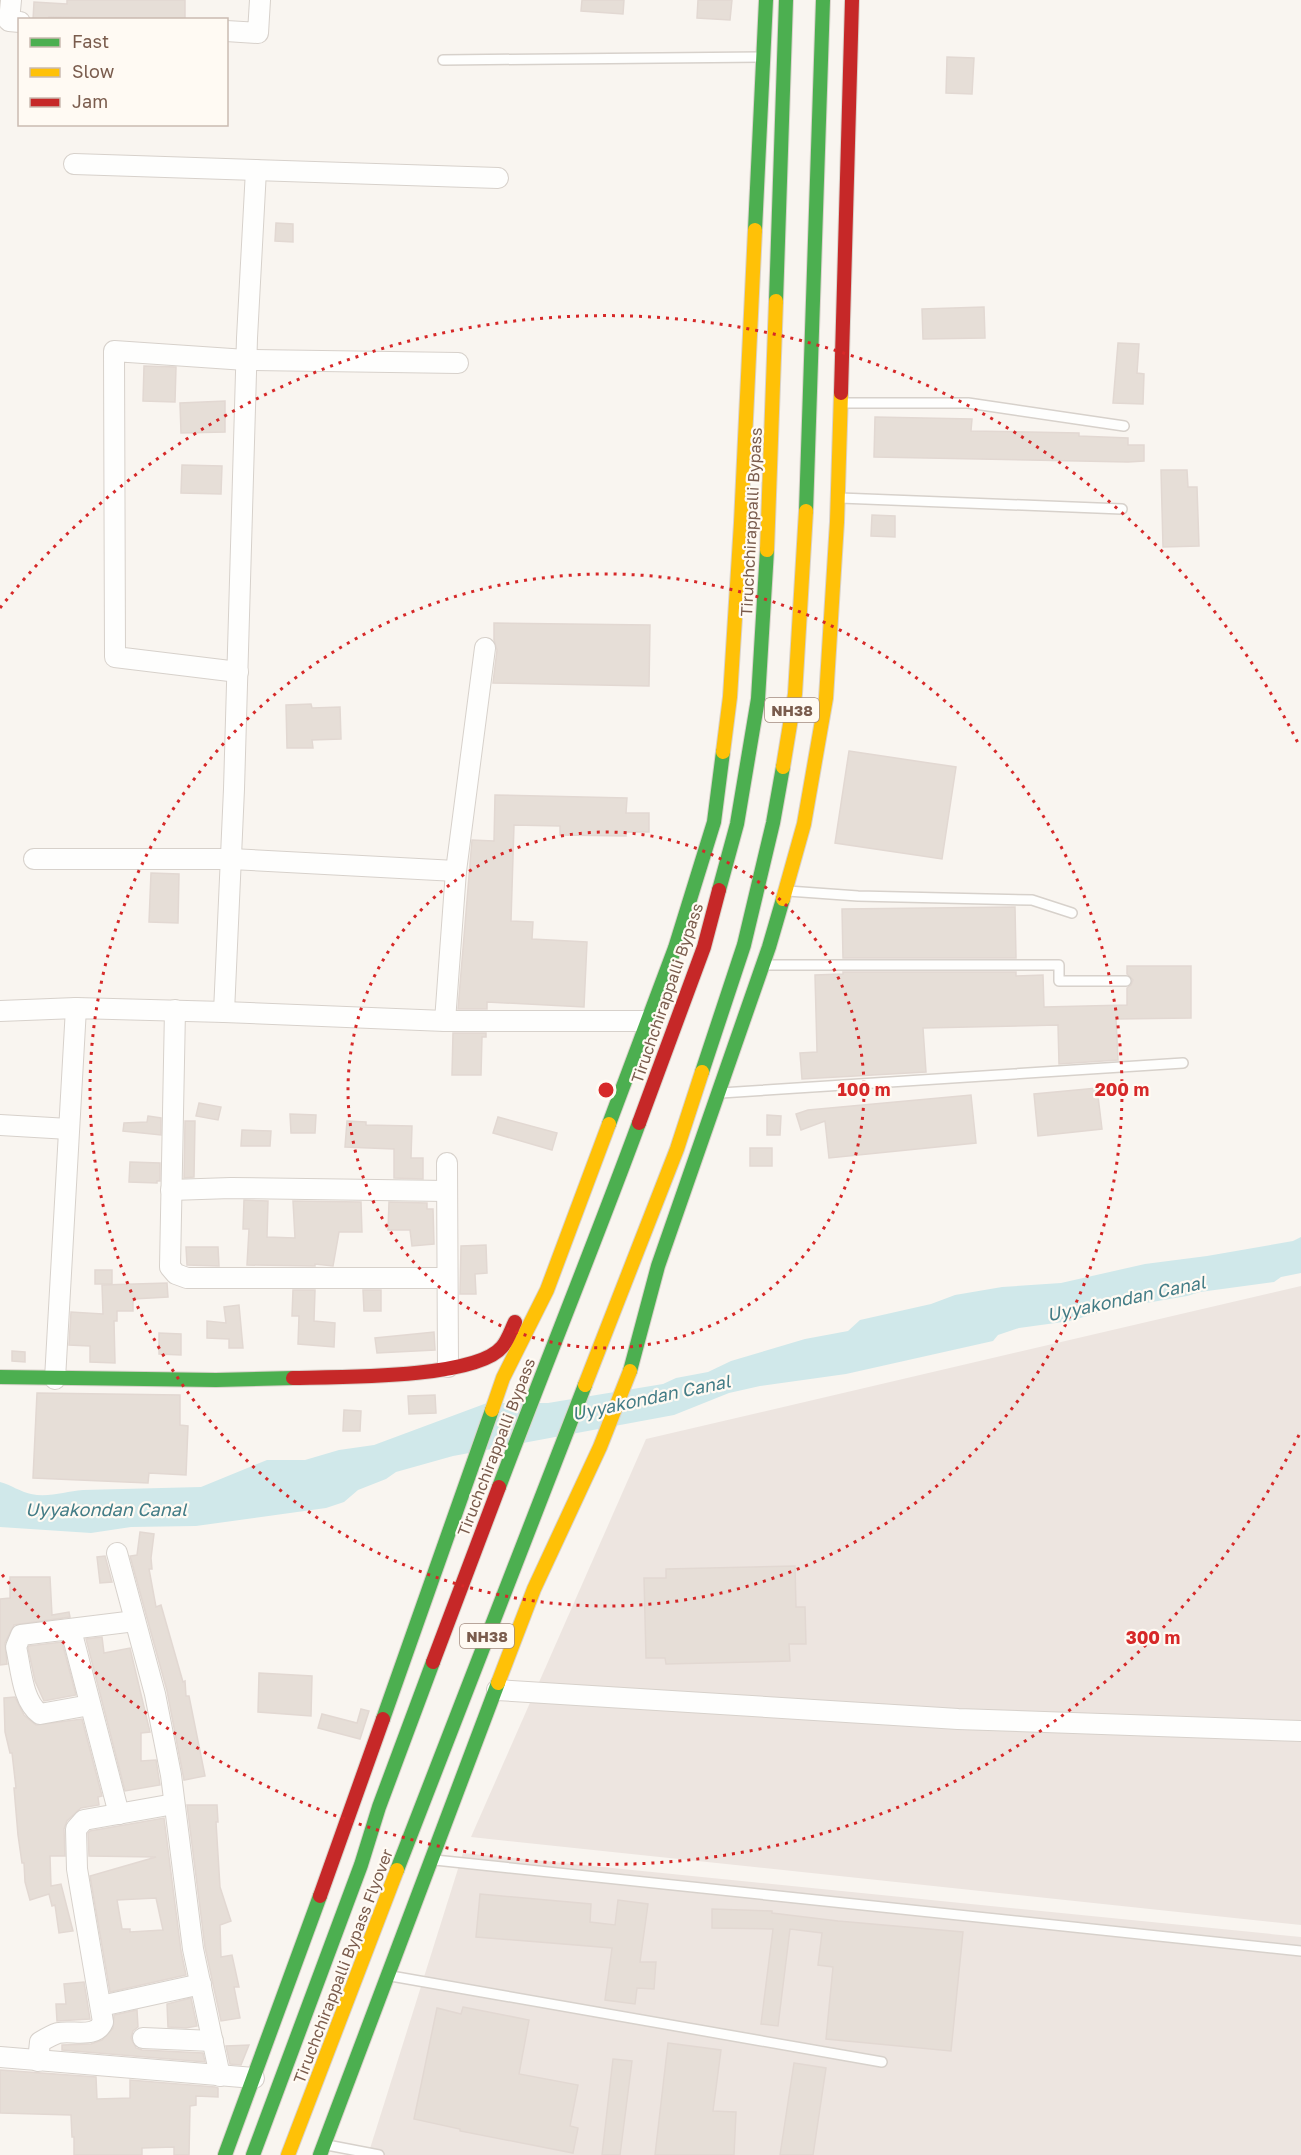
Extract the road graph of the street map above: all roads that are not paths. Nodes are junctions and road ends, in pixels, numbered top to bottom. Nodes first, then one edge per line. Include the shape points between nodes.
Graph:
1 (11, 0) edge
2 (260, 0) edge
3 (766, 0) edge
4 (786, 0) edge
5 (823, 0) edge
6 (852, 0) edge
7 (18, 22) edge
8 (228, 32) edge
9 (765, 57) junction
10 (443, 60) dead end
11 (74, 164) dead end
12 (256, 170) junction
13 (498, 178) dead end
14 (246, 360) junction
15 (458, 363) dead end
16 (840, 403) junction
17 (1124, 426) dead end
18 (838, 498) junction
19 (1122, 509) dead end
20 (485, 648) dead end
21 (238, 672) junction
22 (34, 859) dead end
23 (231, 859) junction
24 (456, 871) junction
25 (785, 890) junction
26 (1072, 913) dead end
27 (763, 965) junction
28 (1126, 981) dead end
29 (76, 1008) junction
30 (175, 1010) junction
31 (0, 1011) edge
32 (224, 1012) junction
33 (445, 1021) junction
34 (647, 1021) junction
35 (1183, 1063) dead end
36 (718, 1093) junction
37 (0, 1125) edge
38 (69, 1129) junction
39 (447, 1163) dead end
40 (171, 1190) junction
41 (447, 1191) junction
42 (568, 1233) junction
43 (447, 1278) junction
44 (448, 1367) junction
45 (0, 1377) edge
46 (55, 1379) junction
47 (117, 1553) dead end
48 (135, 1621) junction
49 (71, 1630) junction
50 (497, 1690) junction
51 (90, 1705) junction
52 (1301, 1731) edge
53 (354, 1803) junction
54 (174, 1804) junction
55 (379, 1807) junction
56 (119, 1814) junction
57 (432, 1860) junction
58 (1301, 1951) edge
59 (388, 1976) junction
60 (201, 1984) junction
61 (100, 2007) junction
62 (143, 2038) dead end
63 (213, 2041) junction
64 (0, 2057) edge
65 (38, 2061) junction
66 (882, 2062) dead end
67 (220, 2076) junction
68 (254, 2078) junction
69 (322, 2150) edge
70 (225, 2155) edge
71 (253, 2155) edge
72 (288, 2155) edge
73 (379, 2155) edge

1 - 7 street via 9,21
2 - 8 street via 258,33
3 - 9 main road
4 - 55 main road, Tiruchchirappalli Bypass / NH38 via 769,524 758,699 737,824 700,957
5 - 72 main road, Tiruchchirappalli Bypass Flyover / NH38 via 795,694 773,823 744,945 677,1149
6 - 16 main road
9 - 10 lane
9 - 34 main road via 730,697 714,822 675,948
11 - 12 street
12 - 13 street
12 - 14 street
14 - 15 street
14 - 21 street
14 - 21 street via 114,351 115,657
16 - 17 lane via 968,403
16 - 18 main road
18 - 19 lane
18 - 25 main road via 826,698 804,824
20 - 24 street
21 - 23 street
22 - 23 street
23 - 24 street
23 - 32 street
24 - 33 street
25 - 26 lane via 858,896 1032,900
25 - 27 main road
27 - 28 lane via 1059,965 1059,981
27 - 36 main road
29 - 30 street
29 - 31 street
29 - 38 street
30 - 32 street
30 - 40 street
32 - 33 street
33 - 34 street
34 - 42 main road
35 - 36 lane
36 - 50 main road via 658,1266 629,1376 534,1589
37 - 38 street
38 - 46 street
39 - 41 street
40 - 41 street
40 - 43 street via 170,1267 186,1278
41 - 43 street
42 - 44 main road via 540,1274 502,1348 477,1362
42 - 53 main road via 548,1290 503,1378
43 - 44 street
44 - 46 main road via 401,1376
45 - 46 main road
47 - 48 street
48 - 49 street
48 - 54 street via 155,1694
49 - 51 street
49 - 51 street via 21,1635 16,1647 29,1701 40,1714
50 - 52 street via 958,1719
50 - 57 main road
51 - 56 street
53 - 55 main road
53 - 68 main road
54 - 56 street
54 - 60 street
55 - 71 main road, Tiruchchirappalli Bypass Flyover / NH38
56 - 61 street via 84,1820 76,1829 77,1869
57 - 58 lane
57 - 59 main road
59 - 66 lane
59 - 69 main road
60 - 61 street
60 - 63 street
61 - 65 street via 100,2029 56,2033 40,2042
62 - 63 street
63 - 67 street
64 - 65 street
65 - 67 street
67 - 68 street
68 - 70 main road
69 - 73 lane

